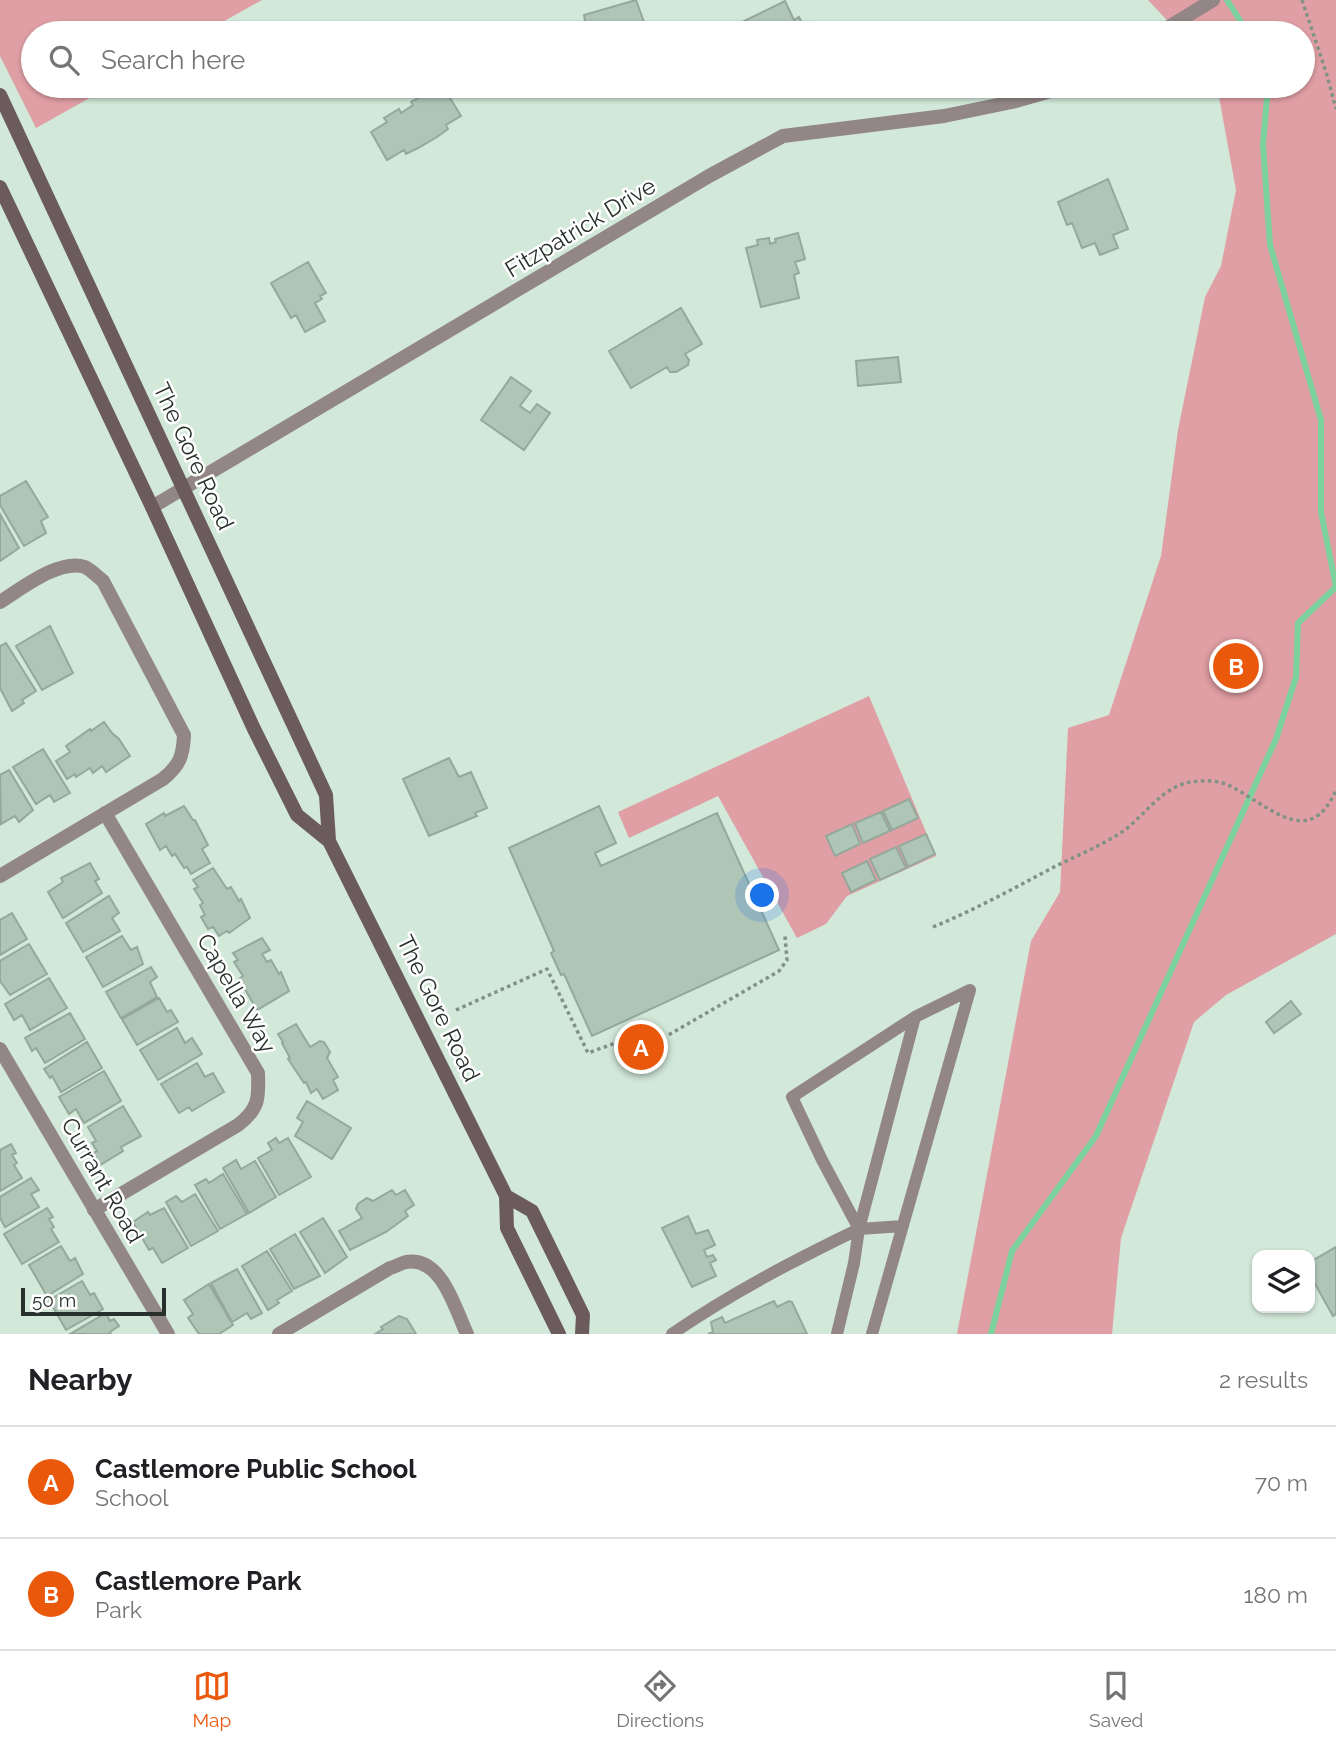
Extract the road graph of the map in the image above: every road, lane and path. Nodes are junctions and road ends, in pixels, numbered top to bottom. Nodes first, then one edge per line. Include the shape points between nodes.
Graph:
1 (1213, 0) edge
2 (1301, 0) edge
3 (1179, 21) edge
4 (1308, 21) edge
5 (1315, 40) edge
6 (0, 95) edge
7 (1026, 98) edge
8 (1336, 110) edge
9 (0, 187) edge
10 (185, 488) junction
11 (152, 507) junction
12 (0, 601) edge
13 (1336, 790) edge
14 (105, 813) junction
15 (330, 841) junction
16 (0, 876) edge
17 (933, 927) dead end
18 (785, 936) dead end
19 (456, 1010) dead end
20 (915, 1017) junction
21 (0, 1049) edge
22 (506, 1196) junction
23 (94, 1210) junction
24 (902, 1226) junction
25 (859, 1228) junction
26 (168, 1334) edge
27 (279, 1334) edge
28 (467, 1334) edge
29 (559, 1334) edge
30 (582, 1334) edge
31 (672, 1334) edge
32 (837, 1334) edge
33 (872, 1334) edge

1 - 3 street
2 - 4 path
5 - 8 path
6 - 10 main road, The Gore Road
7 - 10 street, Fitzpatrick Drive via 944,116 783,136
9 - 11 main road, The Gore Road
10 - 11 street, Fitzpatrick Drive
10 - 15 main road, The Gore Road via 326,795
11 - 15 main road, The Gore Road via 297,815
12 - 14 street via 52,571 69,565 86,568 103,581 184,735 183,753 173,770
13 - 17 path via 1324,813 1297,821 1226,784 1189,782 1171,789 1120,834
14 - 16 street
14 - 23 street, Capella Way via 258,1073 259,1097 251,1115 238,1125
15 - 22 main road, The Gore Road
18 - 19 path via 787,960 779,971 653,1044 629,1038 588,1053 547,969
20 - 24 lane via 970,990
20 - 25 lane
20 - 25 lane via 792,1097
21 - 23 street, Currant Road
22 - 29 main road, The Gore Road via 507,1228
22 - 30 main road, The Gore Road via 532,1212 583,1315
23 - 26 street, Currant Road
24 - 25 lane
24 - 33 lane
25 - 31 lane
25 - 32 lane
27 - 28 street via 407,1262 432,1268 440,1276

